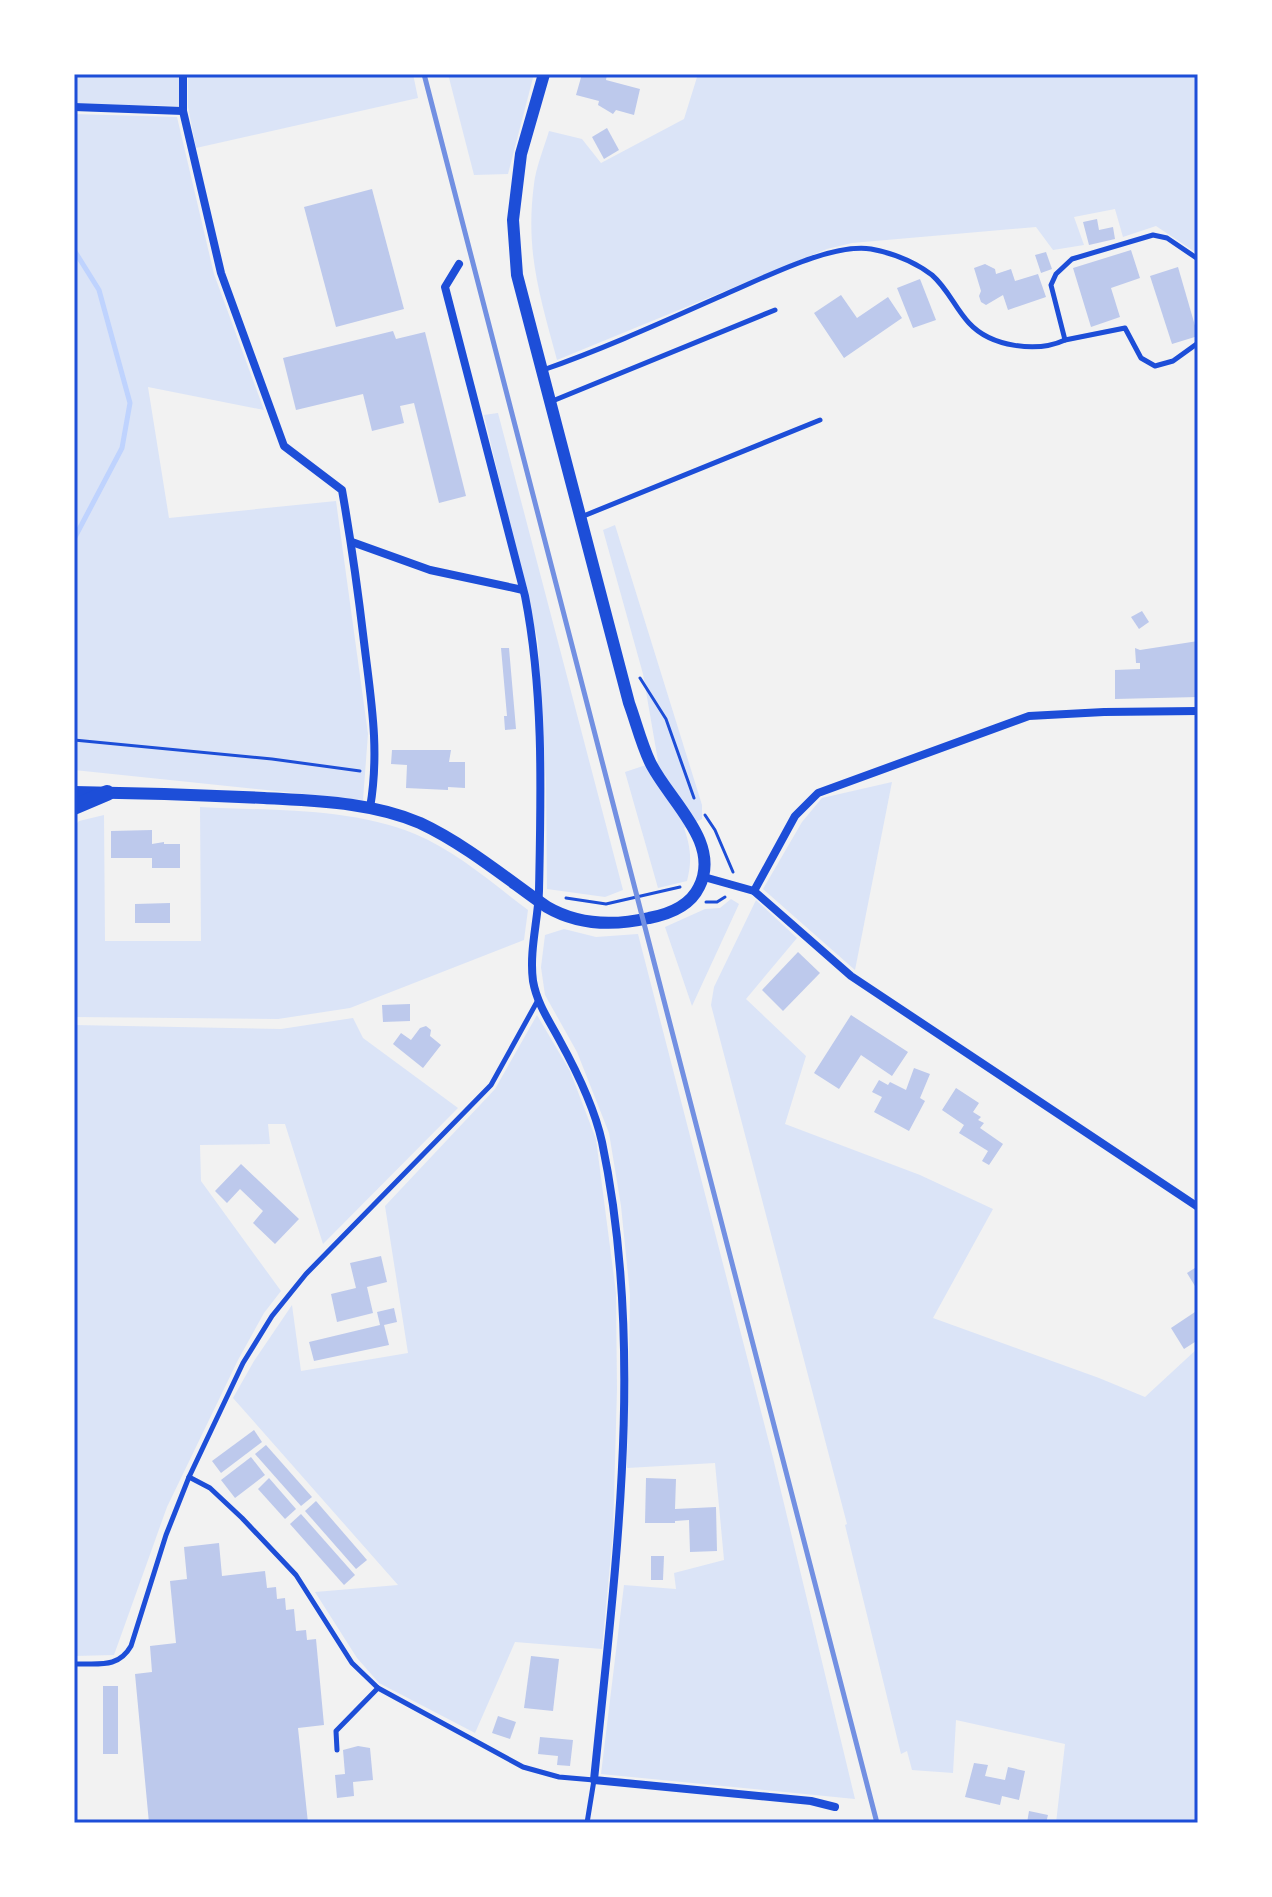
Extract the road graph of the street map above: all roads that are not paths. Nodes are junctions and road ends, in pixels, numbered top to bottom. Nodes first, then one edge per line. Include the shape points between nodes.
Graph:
1 (183, 74) edge
2 (544, 74) edge
3 (74, 107) edge
4 (183, 111) junction
5 (1198, 259) edge
6 (459, 264) dead end
7 (775, 310) dead end
8 (1065, 340) junction
9 (1198, 343) edge
10 (542, 370) junction
11 (550, 402) junction
12 (820, 420) dead end
13 (580, 517) junction
14 (352, 542) junction
15 (523, 590) junction
16 (1198, 711) edge
17 (74, 792) edge
18 (107, 793) junction
19 (74, 807) edge
20 (370, 808) junction
21 (704, 877) junction
22 (754, 891) junction
23 (539, 901) junction
24 (538, 1000) junction
25 (1198, 1207) edge
26 (189, 1477) junction
27 (74, 1664) edge
28 (378, 1688) junction
29 (337, 1750) dead end
30 (594, 1780) junction
31 (835, 1807) dead end
32 (587, 1823) edge

1 - 4 street
2 - 10 street via 521,154 513,220 517,275
3 - 4 street
4 - 14 street via 221,273 284,446 342,490
5 - 8 lane via 1153,235 1072,259 1051,285
6 - 15 street via 445,287
7 - 11 lane
8 - 9 lane via 1125,328 1141,358 1155,366 1173,361
8 - 10 lane via 1027,346 994,339 970,324 943,286 923,269 890,253 854,248 768,276
10 - 11 street
11 - 13 street
12 - 13 lane
13 - 21 street via 629,703 649,761 705,854
14 - 15 street via 430,570
14 - 20 street via 376,735
15 - 23 street via 534,642 541,789
16 - 22 street via 1029,716 818,793 795,816
17 - 18 street
18 - 19 main road
18 - 20 street via 307,800
20 - 23 street via 441,834
21 - 22 street
21 - 23 street via 695,896 678,910 654,917 580,921
22 - 25 street via 851,976
23 - 24 street via 533,949
24 - 26 lane via 491,1085 306,1274 272,1316 243,1363
24 - 30 street via 576,1072 601,1138 622,1293 619,1537
26 - 27 lane via 125,1657 115,1663
26 - 28 lane via 232,1508 296,1575 352,1663
28 - 29 lane via 336,1731
28 - 30 lane via 523,1767
30 - 31 street
30 - 32 lane

